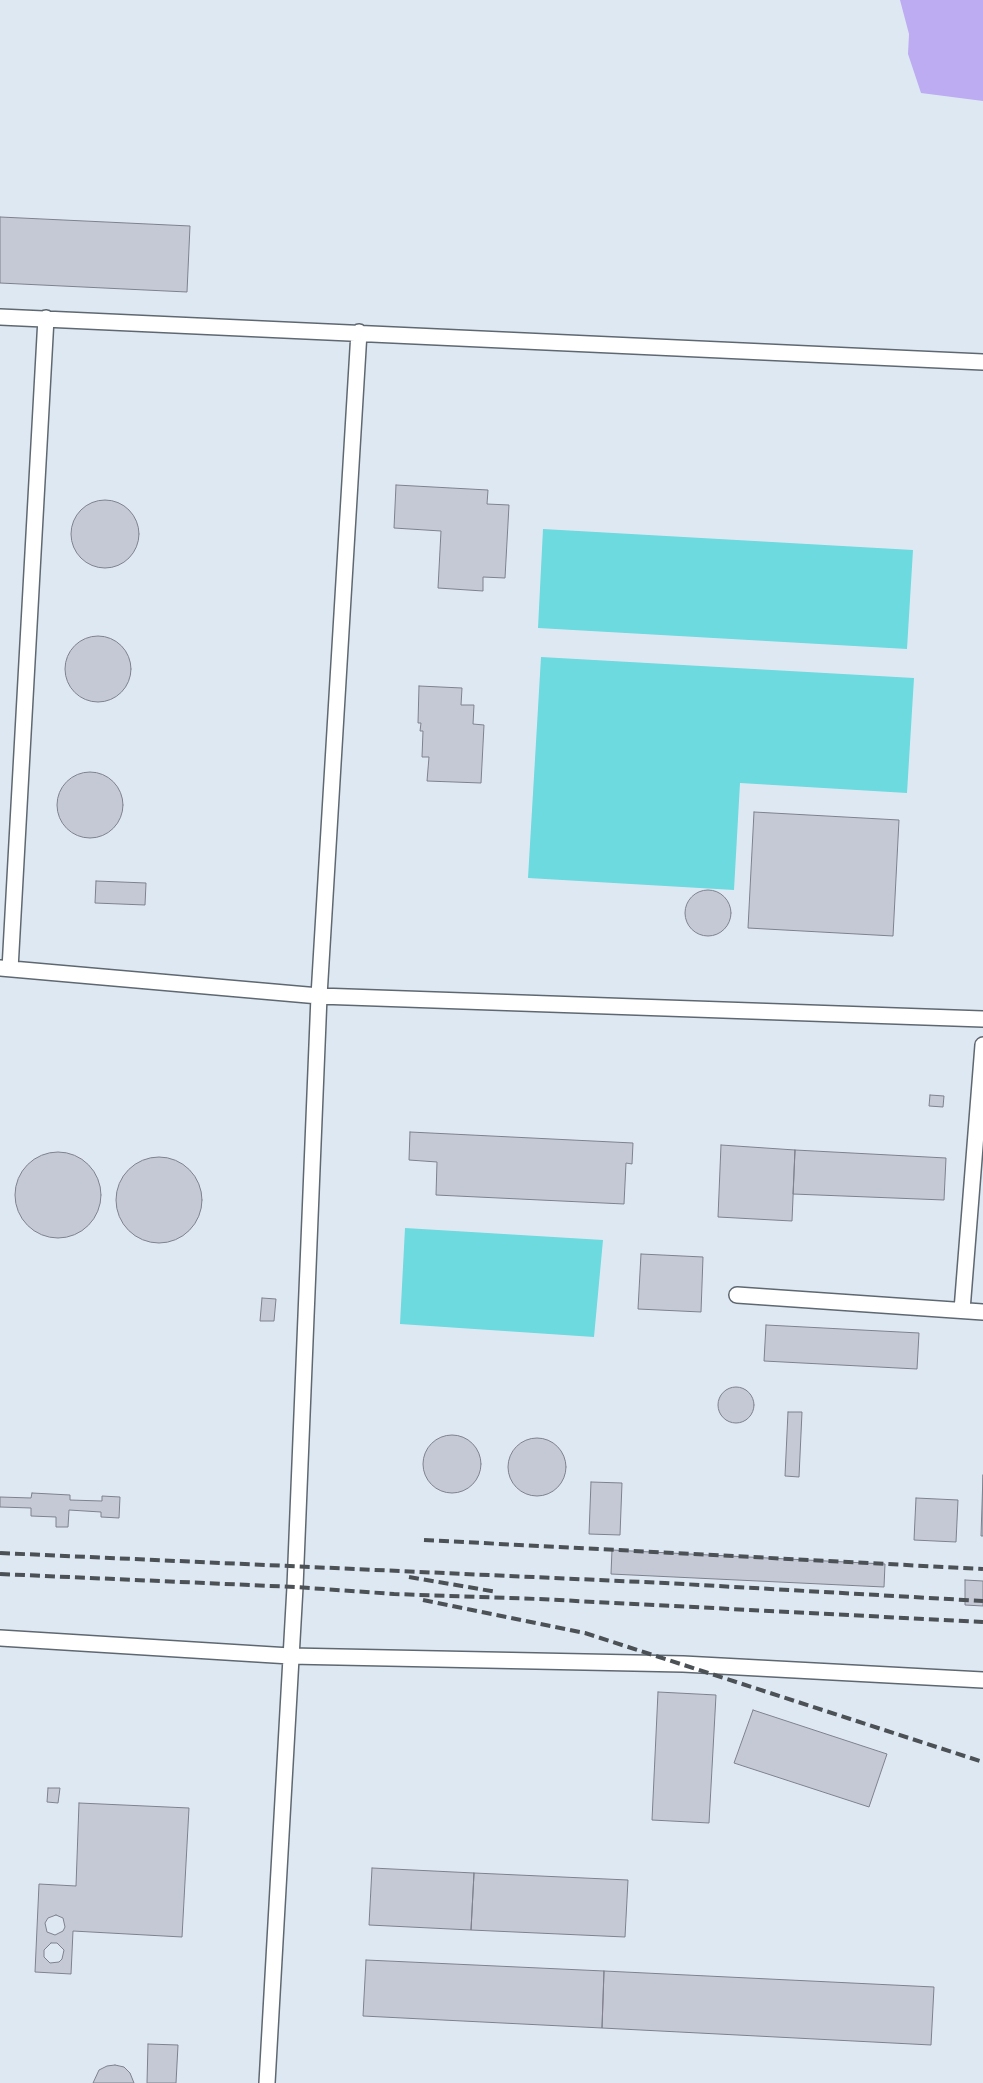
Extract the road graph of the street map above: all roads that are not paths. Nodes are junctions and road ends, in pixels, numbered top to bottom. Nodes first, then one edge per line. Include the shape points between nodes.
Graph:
1 (0, 317) edge
2 (46, 318) junction
3 (358, 332) junction
4 (983, 362) edge
5 (5, 969) edge
6 (320, 996) junction
7 (983, 1019) edge
8 (983, 1045) edge
9 (738, 1295) dead end
10 (962, 1310) junction
11 (983, 1312) edge
12 (0, 1638) edge
13 (290, 1656) junction
14 (983, 1680) edge
15 (267, 2083) edge

1 - 2 lane
2 - 3 lane
2 - 5 lane
3 - 4 lane
3 - 6 lane
5 - 6 lane
6 - 7 lane
6 - 13 lane
8 - 10 lane
9 - 10 lane
10 - 11 lane
12 - 13 lane
13 - 14 lane via 683,1664
13 - 15 lane

